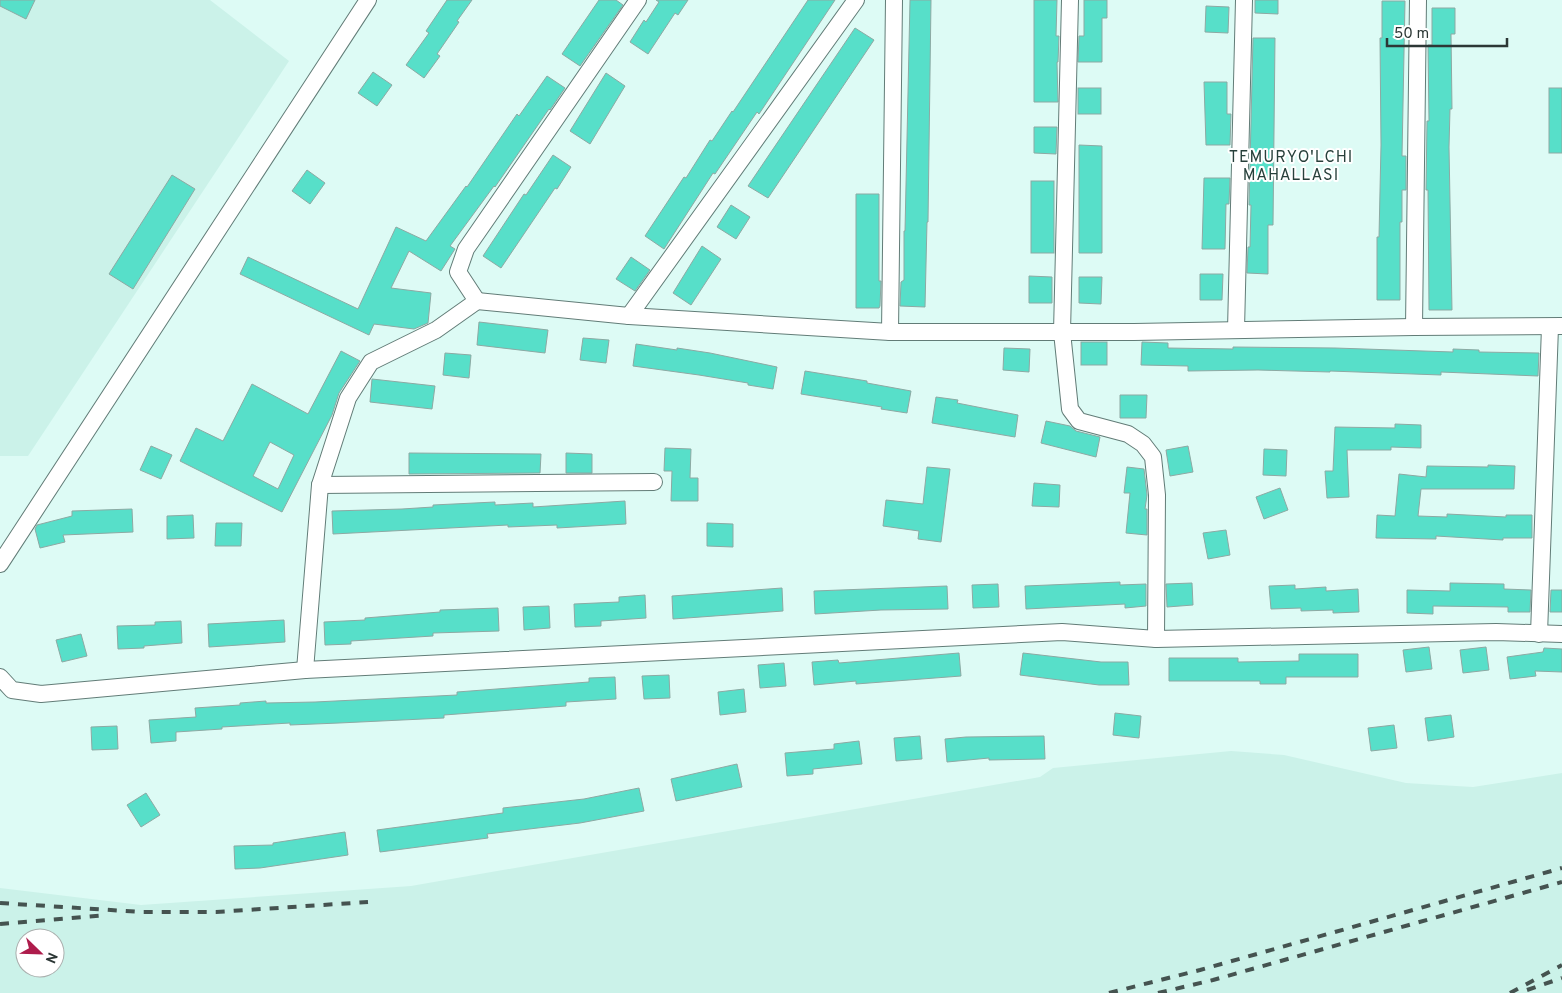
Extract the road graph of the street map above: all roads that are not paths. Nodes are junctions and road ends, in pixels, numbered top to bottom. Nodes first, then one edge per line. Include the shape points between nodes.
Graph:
1 (368, 0) edge
2 (638, 0) edge
3 (856, 0) edge
4 (894, 0) edge
5 (1070, 0) edge
6 (1244, 0) edge
7 (1418, 0) edge
8 (477, 301) junction
9 (629, 316) junction
10 (1414, 327) junction
11 (1556, 327) edge
12 (1236, 330) junction
13 (890, 332) junction
14 (1062, 332) junction
15 (654, 482) dead end
16 (320, 485) junction
17 (0, 564) edge
18 (1538, 634) junction
19 (1562, 634) edge
20 (1156, 639) junction
21 (305, 670) junction
22 (0, 677) edge

1 - 17 street
2 - 8 street via 466,249 458,272
3 - 9 street
4 - 13 street
5 - 14 street
6 - 12 street
7 - 10 street
8 - 9 street
8 - 16 street via 436,330 371,362 348,398
9 - 13 street
10 - 11 street
10 - 12 street
11 - 18 street
12 - 14 street
13 - 14 street
14 - 20 street via 1070,409 1079,421 1128,434 1143,444 1153,457 1158,495
15 - 16 street
16 - 21 street
18 - 19 street
18 - 20 street via 1496,632
20 - 21 street via 1062,632
21 - 22 street via 41,694 12,690

